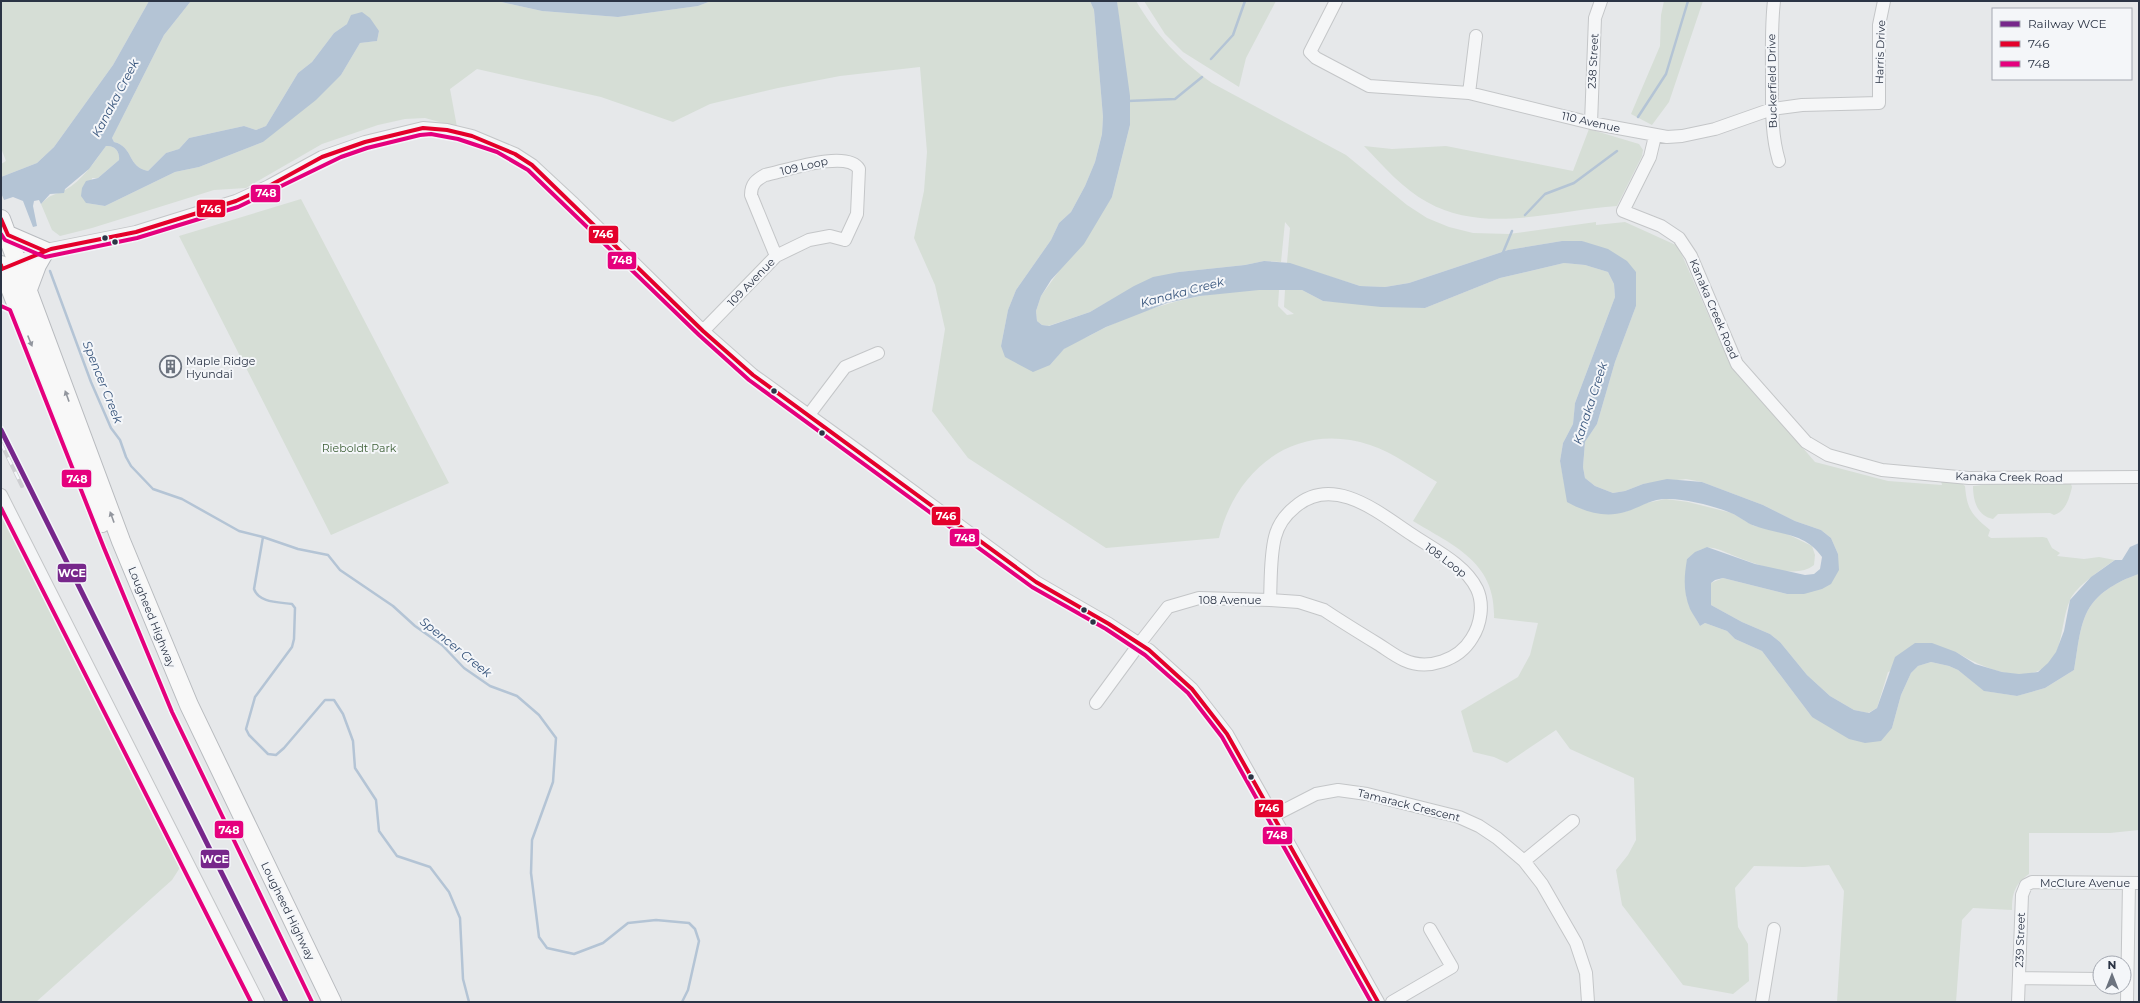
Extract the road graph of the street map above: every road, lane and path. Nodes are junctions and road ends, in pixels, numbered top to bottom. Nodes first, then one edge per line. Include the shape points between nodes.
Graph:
1 (1336, 1) edge
2 (1601, 1) edge
3 (1774, 1) edge
4 (1884, 1) edge
5 (1476, 36) dead end
6 (1469, 93) junction
7 (1878, 103) joint
8 (1772, 109) junction
9 (1591, 123) junction
10 (1655, 136) junction
11 (1779, 161) dead end
12 (4, 227) edge
13 (847, 243) joint
14 (45, 251) junction
15 (776, 256) junction
16 (6, 266) edge
17 (28, 289) junction
18 (8, 302) edge
19 (703, 331) junction
20 (878, 353) dead end
21 (808, 416) junction
22 (2139, 477) edge
23 (1, 495) edge
24 (1270, 600) junction
25 (1140, 643) junction
26 (1096, 704) dead end
27 (1272, 816) junction
28 (1573, 821) dead end
29 (1524, 861) junction
30 (2032, 882) joint
31 (2134, 883) edge
32 (1430, 928) dead end
33 (1774, 929) dead end
34 (2128, 955) edge
35 (2019, 978) junction
36 (2092, 979) edge
37 (258, 1002) edge
38 (319, 1002) edge
39 (332, 1002) edge
40 (1378, 1002) edge
41 (1392, 1002) edge
42 (1588, 1002) edge
43 (1762, 1002) edge
44 (2018, 1002) edge

1 - 6 street, 110 Avenue via 1310,52 1316,58 1369,86
2 - 9 street, 238 Street via 1596,18
3 - 8 street, Buckerfield Drive
4 - 7 street, Harris Drive via 1879,25
5 - 6 street
6 - 9 street, 110 Avenue
7 - 8 street, 110 Avenue via 1802,105
8 - 10 street, 110 Avenue via 1698,133
8 - 11 street, Buckerfield Drive via 1773,142
9 - 10 street, 110 Avenue
10 - 22 street, Kanaka Creek Road via 1650,157 1623,211 1661,226 1679,238 1691,256 1737,364 1806,442 1828,455 1882,470 1968,478
12 - 14 highway
12 - 16 highway, Lougheed Highway
13 - 15 street, 109 Avenue via 830,236 808,240
13 - 15 street, 109 Loop via 857,214 859,168 851,161 837,159 765,175 755,180 751,195
14 - 16 street
14 - 17 highway
14 - 19 street via 136,232 189,216 252,194 322,157 408,131 431,128 472,136 515,154 532,165
15 - 19 street, 109 Avenue
16 - 17 highway, Lougheed Highway
16 - 18 highway, Lougheed Highway
39 -> 17 highway, Lougheed Highway via 189,705 121,541
18 -> 38 highway, Lougheed Highway via 178,710
19 - 21 street via 753,375
20 - 21 street via 845,367
21 - 25 street via 905,484 1036,582
23 - 37 street
24 - 24 street, 108 Loop via 1312,605 1404,660 1424,664 1450,658 1465,648 1476,630 1481,610 1478,590 1463,569 1364,503 1340,495 1321,495 1303,501 1280,523 1273,546
24 - 25 street, 108 Avenue via 1199,598 1168,606
25 - 26 street, 108 Avenue
25 - 27 street via 1181,678 1212,714 1231,741
27 - 29 street, Tamarack Crescent via 1327,791 1352,791 1464,819 1497,838
27 - 40 street
28 - 29 street
29 - 42 street, Tamarack Crescent via 1542,884 1576,943 1586,973
30 - 31 street, McClure Avenue
30 - 35 street, 239 Street via 2026,885 2022,895
31 - 34 street
32 - 41 street via 1452,967
33 - 43 street
35 - 36 street
35 - 44 street, 239 Street

